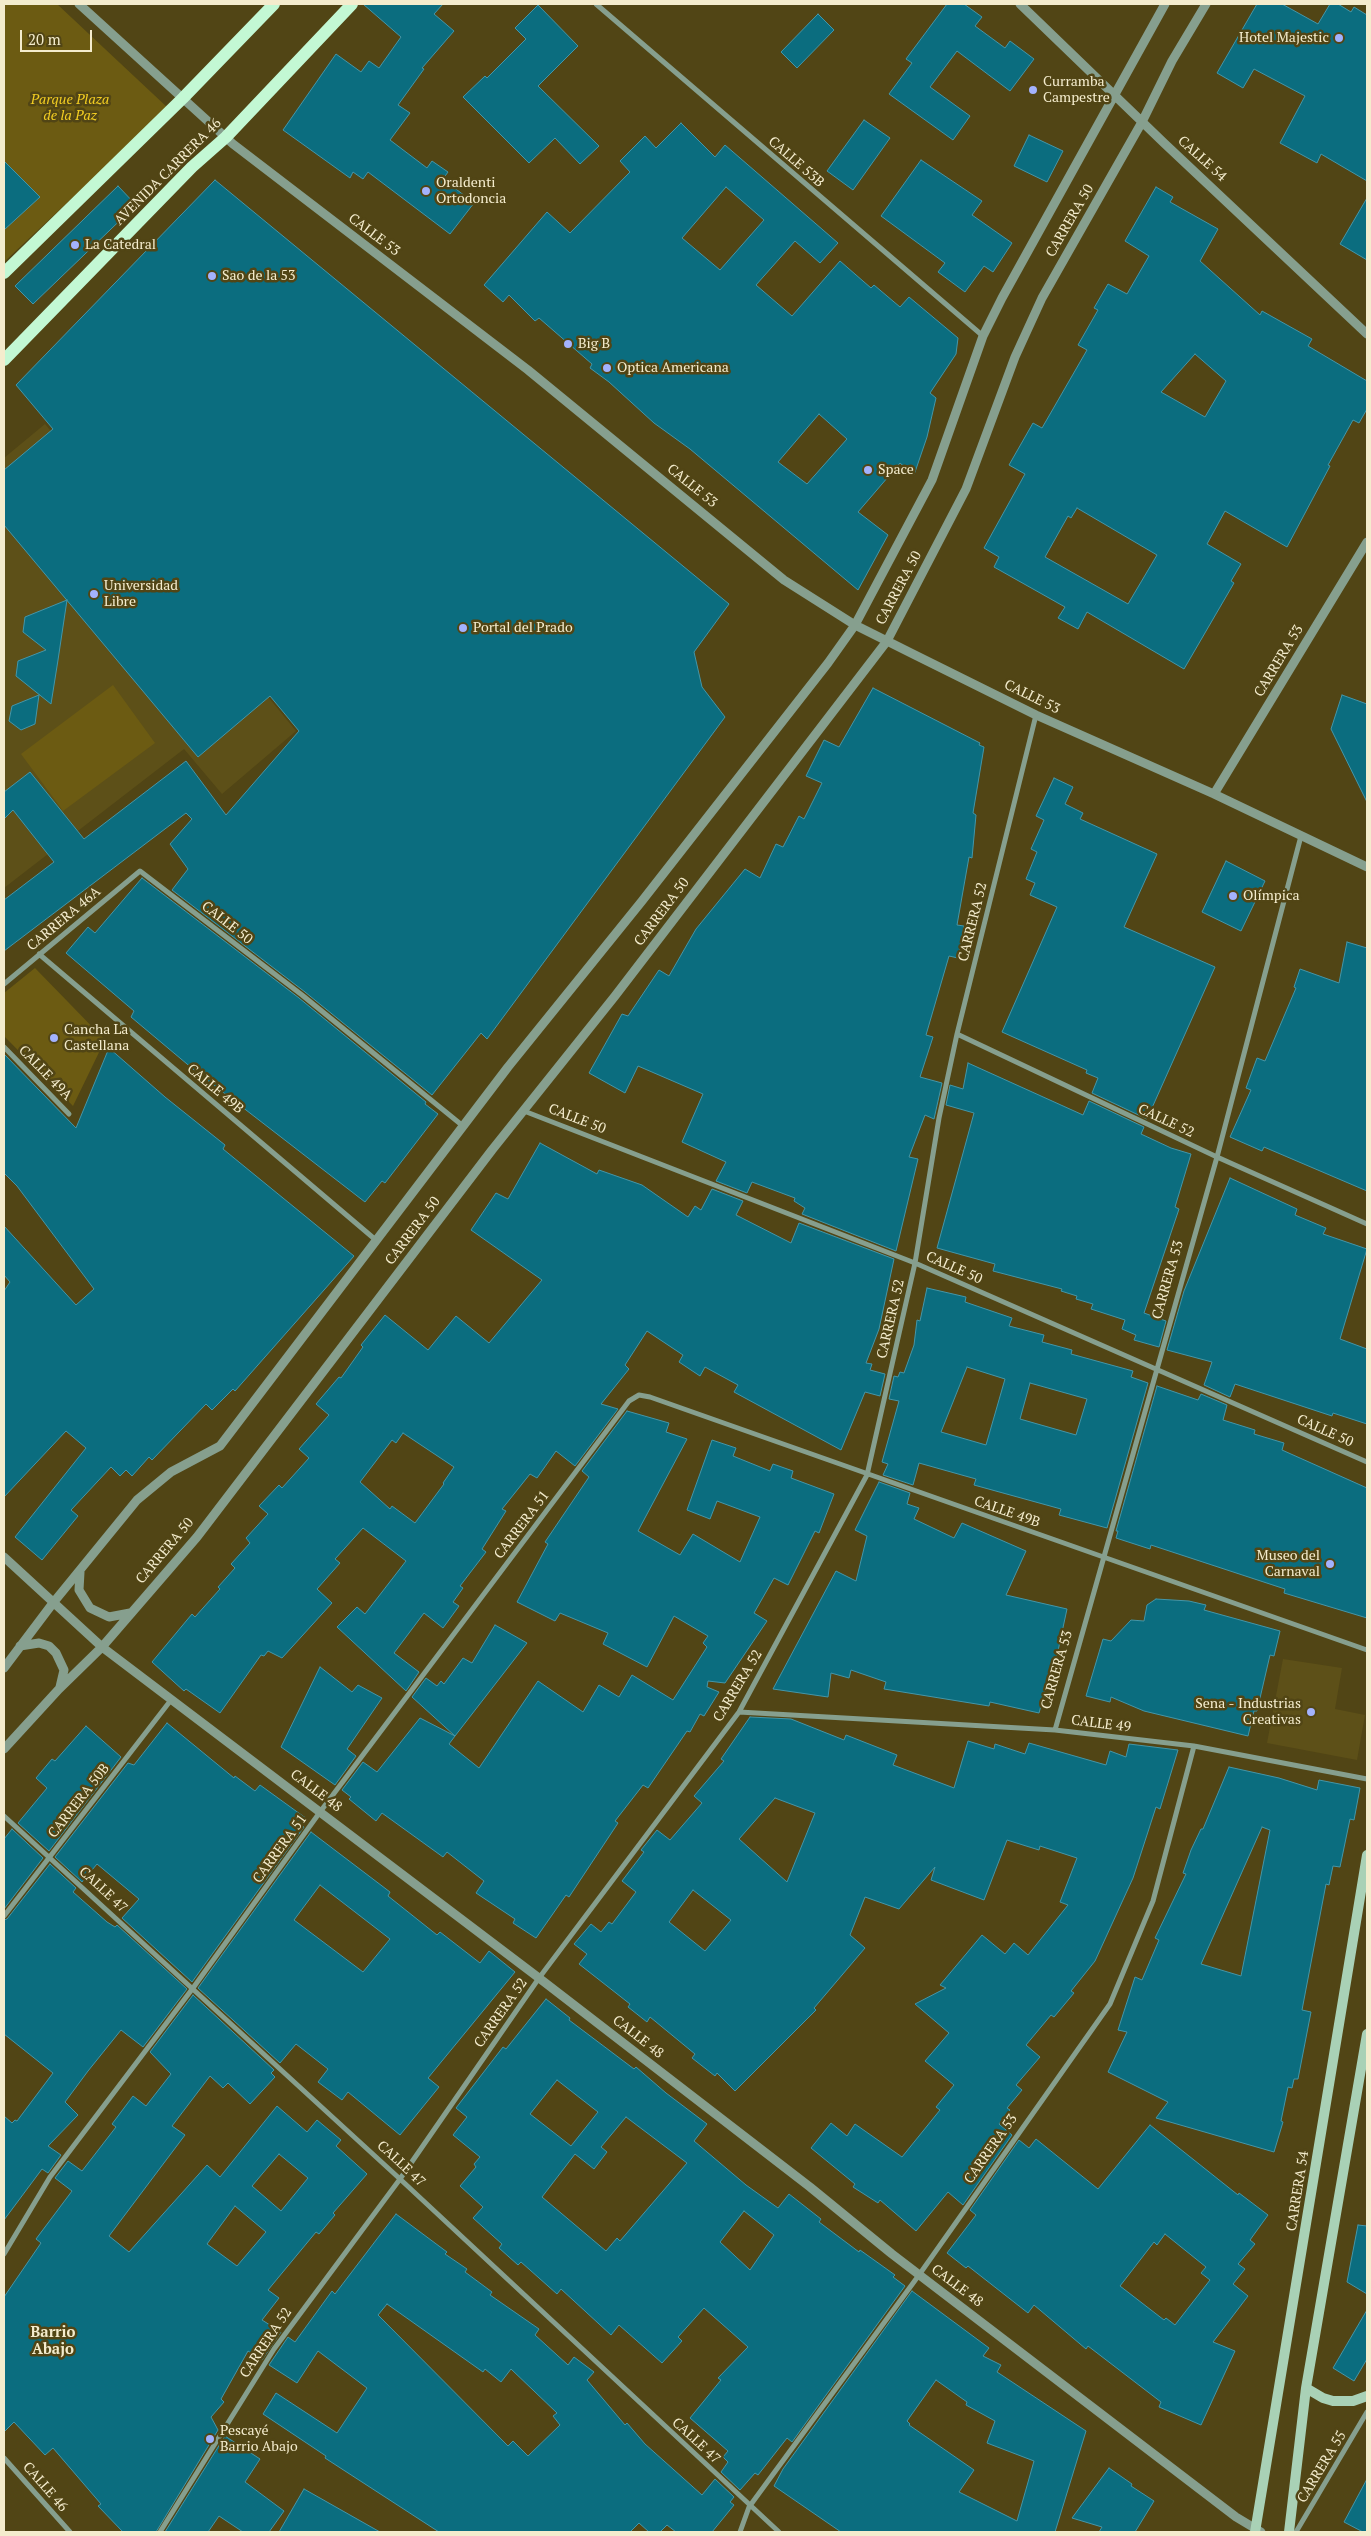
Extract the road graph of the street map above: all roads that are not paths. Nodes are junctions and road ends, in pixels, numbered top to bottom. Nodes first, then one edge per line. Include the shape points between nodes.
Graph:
1 (79, 4) edge
2 (274, 4) edge
3 (352, 4) edge
4 (596, 4) edge
5 (1020, 4) edge
6 (1166, 4) edge
7 (1206, 4) edge
8 (1114, 95) junction
9 (183, 98) junction
10 (1142, 122) junction
11 (226, 137) junction
12 (4, 272) edge
13 (1367, 334) edge
14 (983, 336) junction
15 (4, 360) edge
16 (1367, 542) edge
17 (854, 625) junction
18 (887, 641) junction
19 (1036, 715) junction
20 (1214, 794) junction
21 (1301, 836) junction
22 (1367, 867) edge
23 (140, 871) joint
24 (39, 954) junction
25 (4, 984) edge
26 (957, 1034) junction
27 (4, 1048) edge
28 (524, 1111) junction
29 (69, 1114) dead end
30 (463, 1126) junction
31 (1217, 1157) junction
32 (1367, 1224) edge
33 (377, 1241) junction
34 (915, 1263) junction
35 (1157, 1370) junction
36 (639, 1396) joint
37 (1367, 1462) edge
38 (867, 1475) junction
39 (4, 1557) edge
40 (1103, 1557) junction
41 (80, 1569) junction
42 (53, 1602) junction
43 (130, 1613) junction
44 (20, 1646) junction
45 (102, 1647) junction
46 (1367, 1650) edge
47 (4, 1668) edge
48 (59, 1689) junction
49 (171, 1700) junction
50 (739, 1712) junction
51 (1055, 1730) junction
52 (1194, 1746) junction
53 (4, 1749) edge
54 (1367, 1779) edge
55 (320, 1812) junction
56 (4, 1816) edge
57 (1367, 1855) edge
58 (50, 1857) junction
59 (4, 1916) edge
60 (539, 1978) junction
61 (193, 1988) junction
62 (1367, 2034) edge
63 (400, 2179) junction
64 (4, 2254) edge
65 (920, 2274) junction
66 (1306, 2388) junction
67 (1367, 2396) edge
68 (1367, 2412) edge
69 (4, 2458) edge
70 (749, 2506) junction
71 (1257, 2531) edge
72 (70, 2532) edge
73 (160, 2532) edge
74 (740, 2532) edge
75 (779, 2532) edge
76 (1289, 2532) edge
77 (1296, 2532) edge

1 - 9 street, CALLE 53
2 - 9 main road
3 - 11 main road, AVENIDA CARRERA 46
4 - 14 street, CALLE 53B
5 - 8 street, CALLE 54
6 - 8 street, CARRERA 50
7 - 10 street, CARRERA 50 via 1172,61
8 - 10 street, CALLE 54
8 - 14 street, CARRERA 50
9 - 11 street, CALLE 53
9 - 12 main road
10 - 13 street, CALLE 54
10 - 18 street, CARRERA 50 via 1042,298 1014,357 966,489
11 - 15 main road, AVENIDA CARRERA 46 via 192,167
11 - 17 street, CALLE 53 via 528,370 784,580
14 - 17 street, CARRERA 50 via 932,480
16 - 20 street, CARRERA 53
17 - 18 street, CALLE 53
17 - 30 street, CARRERA 50 via 822,671
18 - 19 street, CALLE 53
18 - 28 street, CARRERA 50
19 - 20 street, CALLE 53
19 - 26 street, CARRERA 52
20 - 21 street, CALLE 53
21 - 22 street, CALLE 53
21 - 31 street, CARRERA 53
23 - 24 street, CARRERA 46A
23 - 30 street, CALLE 50 via 302,995
24 - 25 street, CARRERA 46A
24 - 33 street, CALLE 49B
26 - 31 street, CALLE 52
26 - 34 street, CARRERA 52 via 939,1118
27 - 29 street, CALLE 49A
28 - 34 street, CALLE 50
28 - 43 street, CARRERA 50 via 197,1537
30 - 33 street, CARRERA 50
31 - 32 street, CALLE 52
31 - 35 street, CARRERA 53
33 - 41 street, CARRERA 50 via 220,1446 171,1472 137,1500
34 - 35 street, CALLE 50
34 - 38 street, CARRERA 52
35 - 37 street, CALLE 50
35 - 40 street, CARRERA 53
36 - 38 street, CALLE 49B via 650,1397
36 - 55 street, CARRERA 51 via 629,1401
38 - 40 street, CALLE 49B
38 - 50 street, CARRERA 52
39 - 42 street, CALLE 48
40 - 46 street, CALLE 49B
40 - 51 street, CARRERA 53
41 - 42 street, CARRERA 50
41 - 43 street via 79,1590 90,1608 109,1617
42 - 44 street, CARRERA 50
42 - 45 street, CALLE 48
43 - 45 street, CARRERA 50
44 - 47 street, CARRERA 50
44 - 48 street via 39,1643 56,1653 64,1670
45 - 48 street, CARRERA 50
45 - 49 street, CALLE 48
48 - 53 street, CARRERA 50
49 - 55 street, CALLE 48
49 - 58 street, CARRERA 50B
50 - 51 street, CALLE 49
50 - 60 street, CARRERA 52
51 - 52 street, CALLE 49
52 - 54 street, CALLE 49
52 - 65 street, CARRERA 53 via 1153,1902 1110,2004
55 - 60 street, CALLE 48
55 - 61 street, CARRERA 51
56 - 58 street, CALLE 47
57 - 71 main road, CARRERA 54
58 - 59 street, CARRERA 50B
58 - 61 street, CALLE 47
60 - 63 street, CARRERA 52
60 - 65 street, CALLE 48
61 - 63 street, CALLE 47
61 - 64 street, CARRERA 51 via 50,2177
62 - 66 main road
63 - 70 street, CALLE 47
63 - 73 street, CARRERA 52 via 274,2349
65 - 70 street, CARRERA 53
65 - 71 street, CALLE 48
66 - 67 main road via 1333,2401 1352,2401
66 - 76 main road
68 - 77 street, CARRERA 55
69 - 72 street, CALLE 46
70 - 74 street, CARRERA 53
70 - 75 street, CALLE 47

